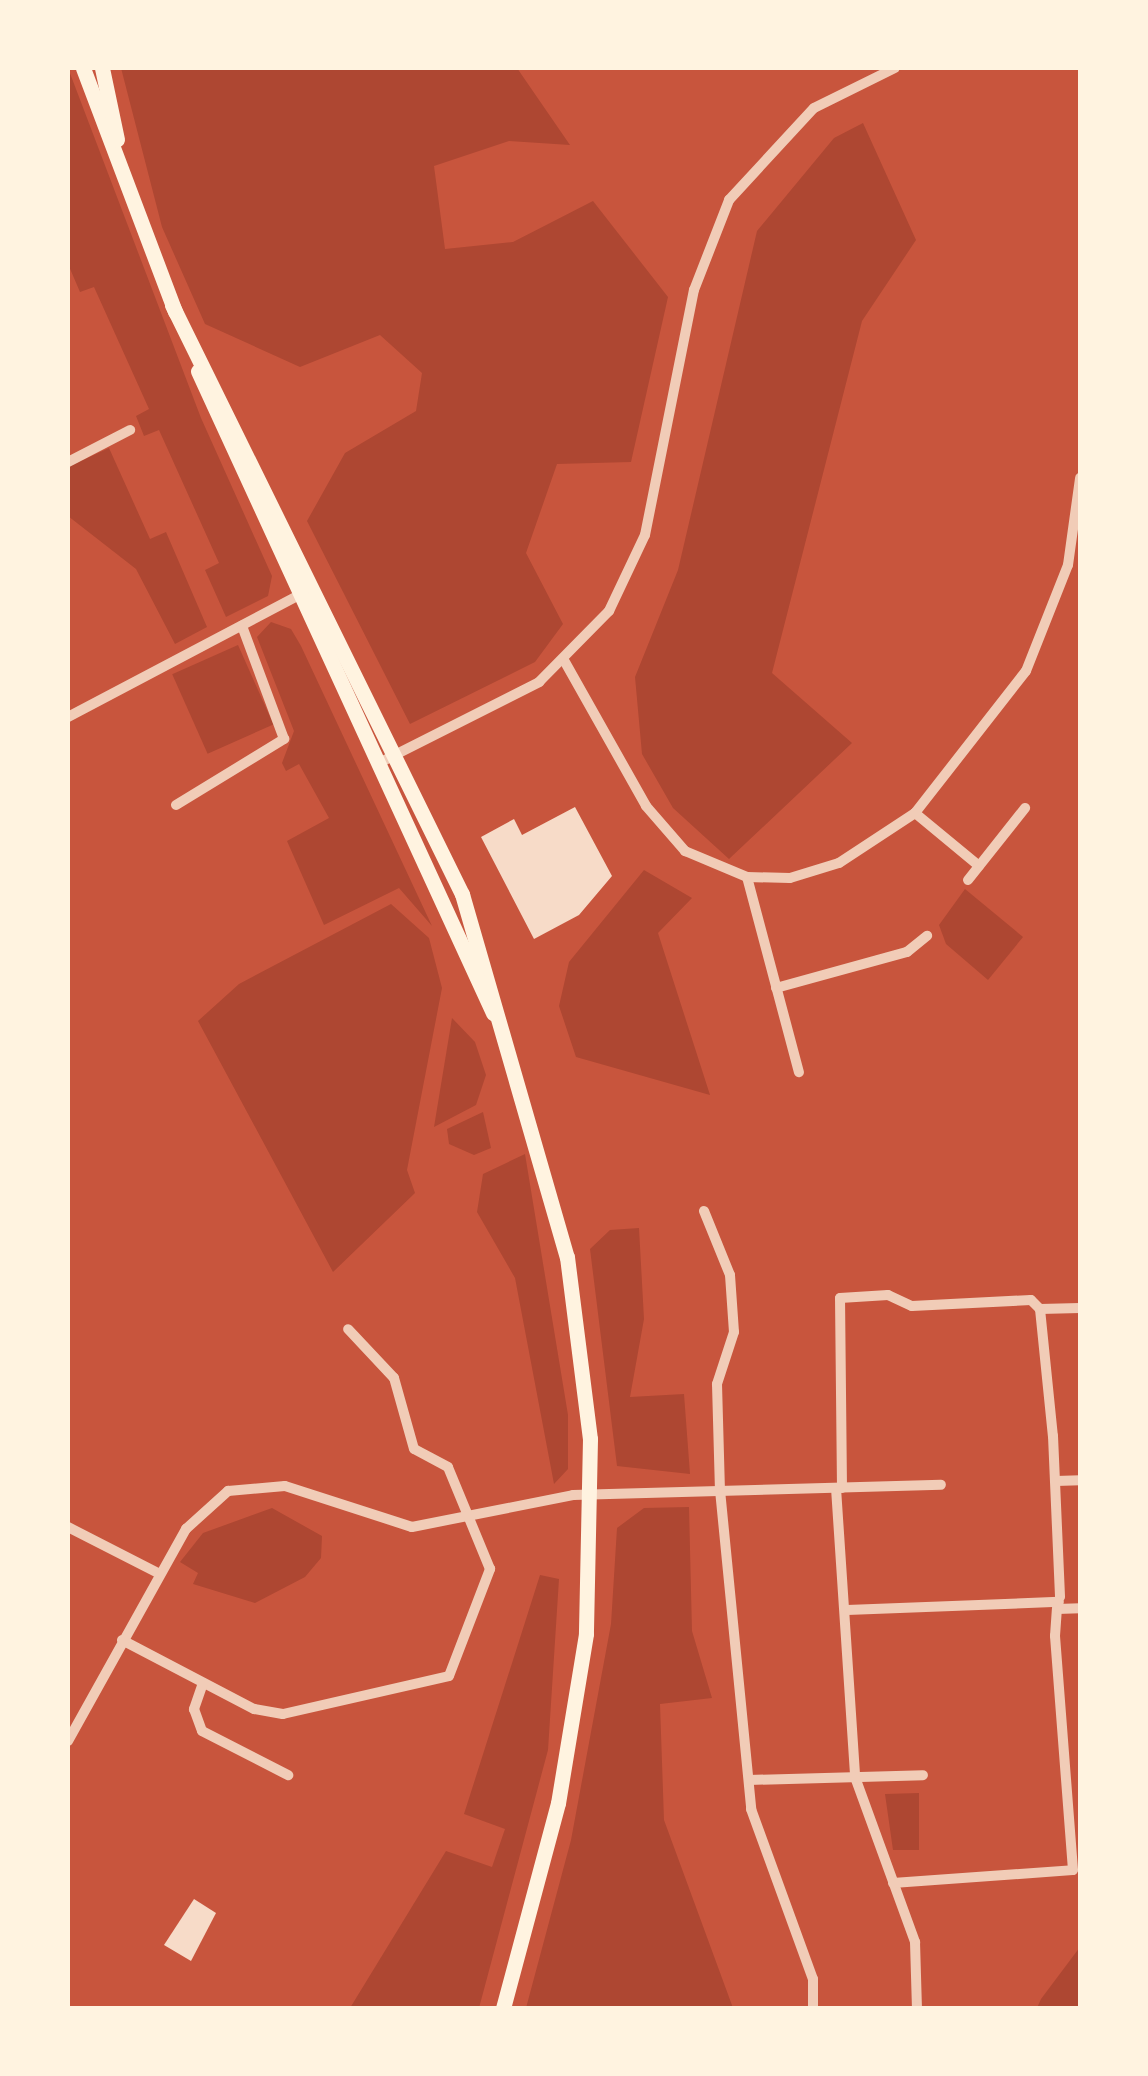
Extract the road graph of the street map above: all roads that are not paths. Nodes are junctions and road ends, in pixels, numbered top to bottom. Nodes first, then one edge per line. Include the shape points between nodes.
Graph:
1 (83, 68) edge
2 (102, 68) edge
3 (895, 68) edge
4 (126, 182) junction
5 (172, 305) junction
6 (130, 430) dead end
7 (68, 462) edge
8 (1080, 478) edge
9 (318, 586) junction
10 (295, 597) junction
11 (242, 626) junction
12 (565, 662) junction
13 (68, 718) edge
14 (398, 754) junction
15 (376, 764) junction
16 (176, 805) dead end
17 (1025, 808) dead end
18 (915, 812) junction
19 (979, 866) junction
20 (747, 877) junction
21 (968, 880) dead end
22 (927, 936) dead end
23 (776, 988) junction
24 (516, 1063) junction
25 (799, 1072) dead end
26 (704, 1211) dead end
27 (1080, 1308) edge
28 (1040, 1309) junction
29 (348, 1329) dead end
30 (1080, 1480) edge
31 (1056, 1481) junction
32 (941, 1486) dead end
33 (839, 1488) junction
34 (720, 1490) junction
35 (592, 1494) junction
36 (462, 1516) junction
37 (68, 1526) edge
38 (160, 1574) junction
39 (1058, 1603) junction
40 (1080, 1608) edge
41 (847, 1610) junction
42 (122, 1640) junction
43 (202, 1684) junction
44 (68, 1741) edge
45 (1068, 1750) junction
46 (1080, 1750) edge
47 (922, 1774) dead end
48 (288, 1775) dead end
49 (854, 1777) junction
50 (749, 1780) junction
51 (894, 1883) junction
52 (503, 2008) edge
53 (812, 2008) edge
54 (918, 2008) edge

1 - 4 main road
2 - 4 main road
3 - 12 street via 814,108 729,200 694,290 644,535 623,588
4 - 5 main road
5 - 9 main road
5 - 10 main road
6 - 7 street
8 - 18 street via 1068,566 1041,642 989,725
9 - 10 street
9 - 14 main road
10 - 11 street
10 - 15 main road
11 - 13 street
11 - 16 street via 284,739
12 - 14 street
12 - 20 street via 662,829 700,861
14 - 15 street
14 - 24 main road via 462,894
15 - 24 main road
17 - 19 street
18 - 19 street
18 - 20 street via 840,863 790,878
19 - 21 street
20 - 23 street
22 - 23 street via 907,952
23 - 25 street
24 - 35 main road via 578,1314
26 - 34 street via 723,1244 734,1332 717,1384
27 - 28 street
28 - 31 street
28 - 33 street via 1031,1300 912,1306 888,1295 840,1298
29 - 36 street via 394,1378 414,1449 448,1467
30 - 31 street
31 - 39 street
32 - 33 street
33 - 34 street
33 - 41 street
34 - 35 street
34 - 50 street via 726,1624 744,1679
35 - 36 street
35 - 52 main road via 573,1731
36 - 38 street via 399,1526 285,1486 244,1488 200,1509
36 - 43 street via 490,1568 449,1676 283,1714
37 - 38 street
38 - 42 street
39 - 40 street
39 - 41 street
39 - 45 street via 1060,1750
41 - 49 street
42 - 43 street
42 - 44 street
43 - 48 street via 194,1709 202,1731
45 - 46 street
45 - 51 street via 1072,1870
47 - 49 street
49 - 50 street
49 - 51 street
50 - 53 street via 751,1809 813,1979
51 - 54 street via 915,1942

